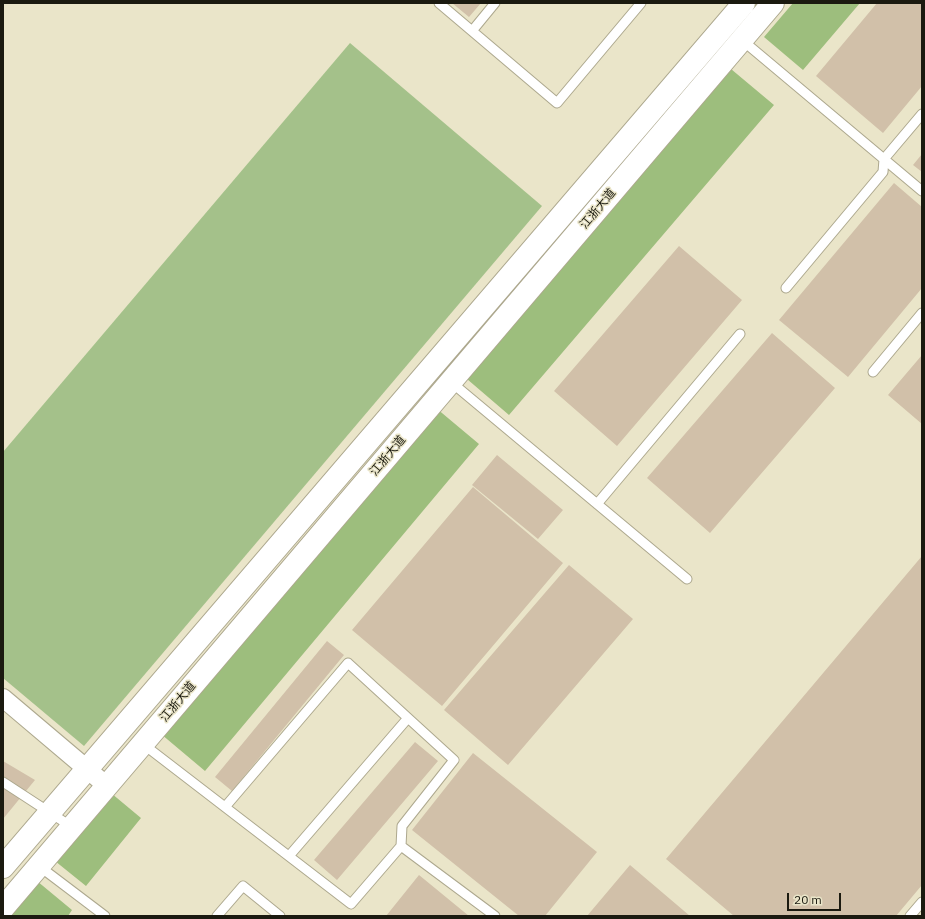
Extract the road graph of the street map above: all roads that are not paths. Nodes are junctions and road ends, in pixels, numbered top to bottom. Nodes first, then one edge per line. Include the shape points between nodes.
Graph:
1 (439, 3) edge
2 (495, 3) edge
3 (641, 3) edge
4 (744, 3) edge
5 (762, 7) edge
6 (472, 31) junction
7 (742, 40) junction
8 (922, 114) edge
9 (884, 159) junction
10 (922, 191) edge
11 (786, 288) dead end
12 (922, 313) edge
13 (740, 334) dead end
14 (873, 372) dead end
15 (451, 382) junction
16 (597, 504) junction
17 (687, 579) dead end
18 (3, 698) edge
19 (408, 718) junction
20 (143, 744) junction
21 (87, 769) junction
22 (3, 782) edge
23 (107, 786) junction
24 (225, 807) junction
25 (50, 812) junction
26 (72, 827) junction
27 (401, 846) junction
28 (289, 856) junction
29 (39, 866) junction
30 (3, 867) edge
31 (922, 902) edge
32 (3, 908) edge
33 (105, 916) edge
34 (217, 916) edge
35 (280, 916) edge
36 (494, 916) edge
37 (910, 916) edge

1 - 6 lane
2 - 6 lane
3 - 6 lane via 557,103
4 - 21 main road, 江浙大道
5 - 7 main road, 江浙大道
7 - 9 lane
7 - 15 main road, 江浙大道
8 - 9 lane
9 - 10 lane
9 - 11 lane via 883,172
12 - 14 lane
13 - 16 lane
15 - 16 lane
15 - 20 main road, 江浙大道
16 - 17 lane
18 - 21 street
19 - 24 lane via 348,663
19 - 27 lane via 454,760 402,826
19 - 28 lane
20 - 23 main road, 江浙大道
20 - 24 lane
21 - 23 street
21 - 25 main road, 江浙大道
22 - 25 lane
23 - 26 main road, 江浙大道
24 - 28 lane
25 - 26 lane
25 - 30 main road, 江浙大道
26 - 29 main road, 江浙大道
27 - 28 lane via 351,904
27 - 36 lane
29 - 32 main road, 江浙大道
29 - 33 lane
31 - 37 lane
34 - 35 lane via 243,886

